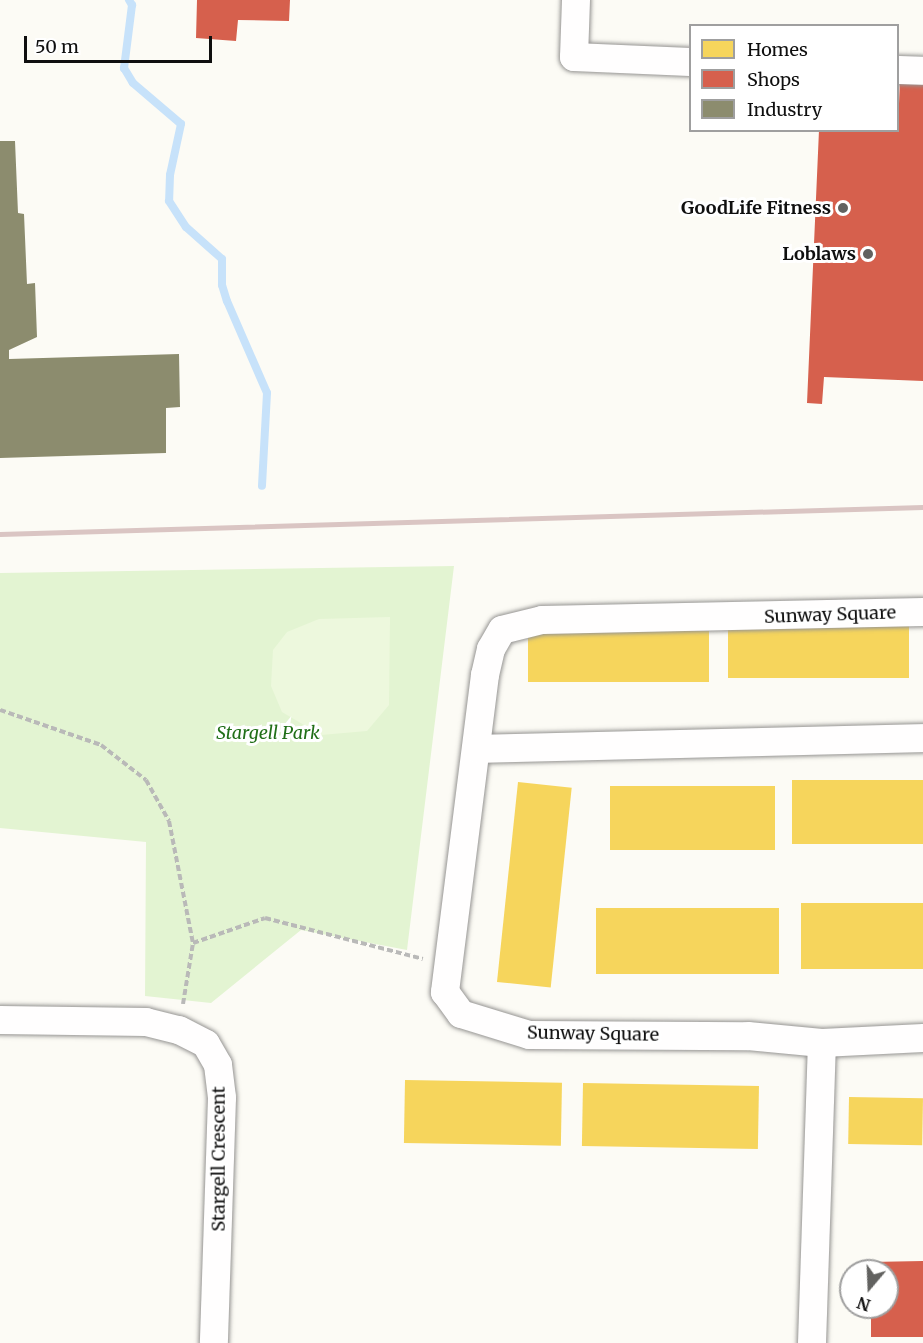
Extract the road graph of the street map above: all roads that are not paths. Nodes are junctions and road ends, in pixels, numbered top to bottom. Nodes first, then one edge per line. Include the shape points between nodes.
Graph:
1 (576, 0) edge
2 (689, 62) edge
3 (899, 70) edge
4 (923, 71) edge
5 (923, 612) edge
6 (923, 738) edge
7 (478, 749) junction
8 (0, 1020) edge
9 (923, 1038) edge
10 (822, 1042) junction
11 (214, 1343) edge
12 (812, 1343) edge

1 - 2 street via 574,57
3 - 4 street
5 - 7 street, Sunway Square via 542,620 502,630 491,650 485,675
6 - 7 street
7 - 10 street, Sunway Square via 445,992 461,1014 529,1035 748,1036
8 - 11 street, Stargell Crescent via 146,1022 179,1030 206,1044 218,1065 221,1087
9 - 10 street, Sunway Square
10 - 12 street

